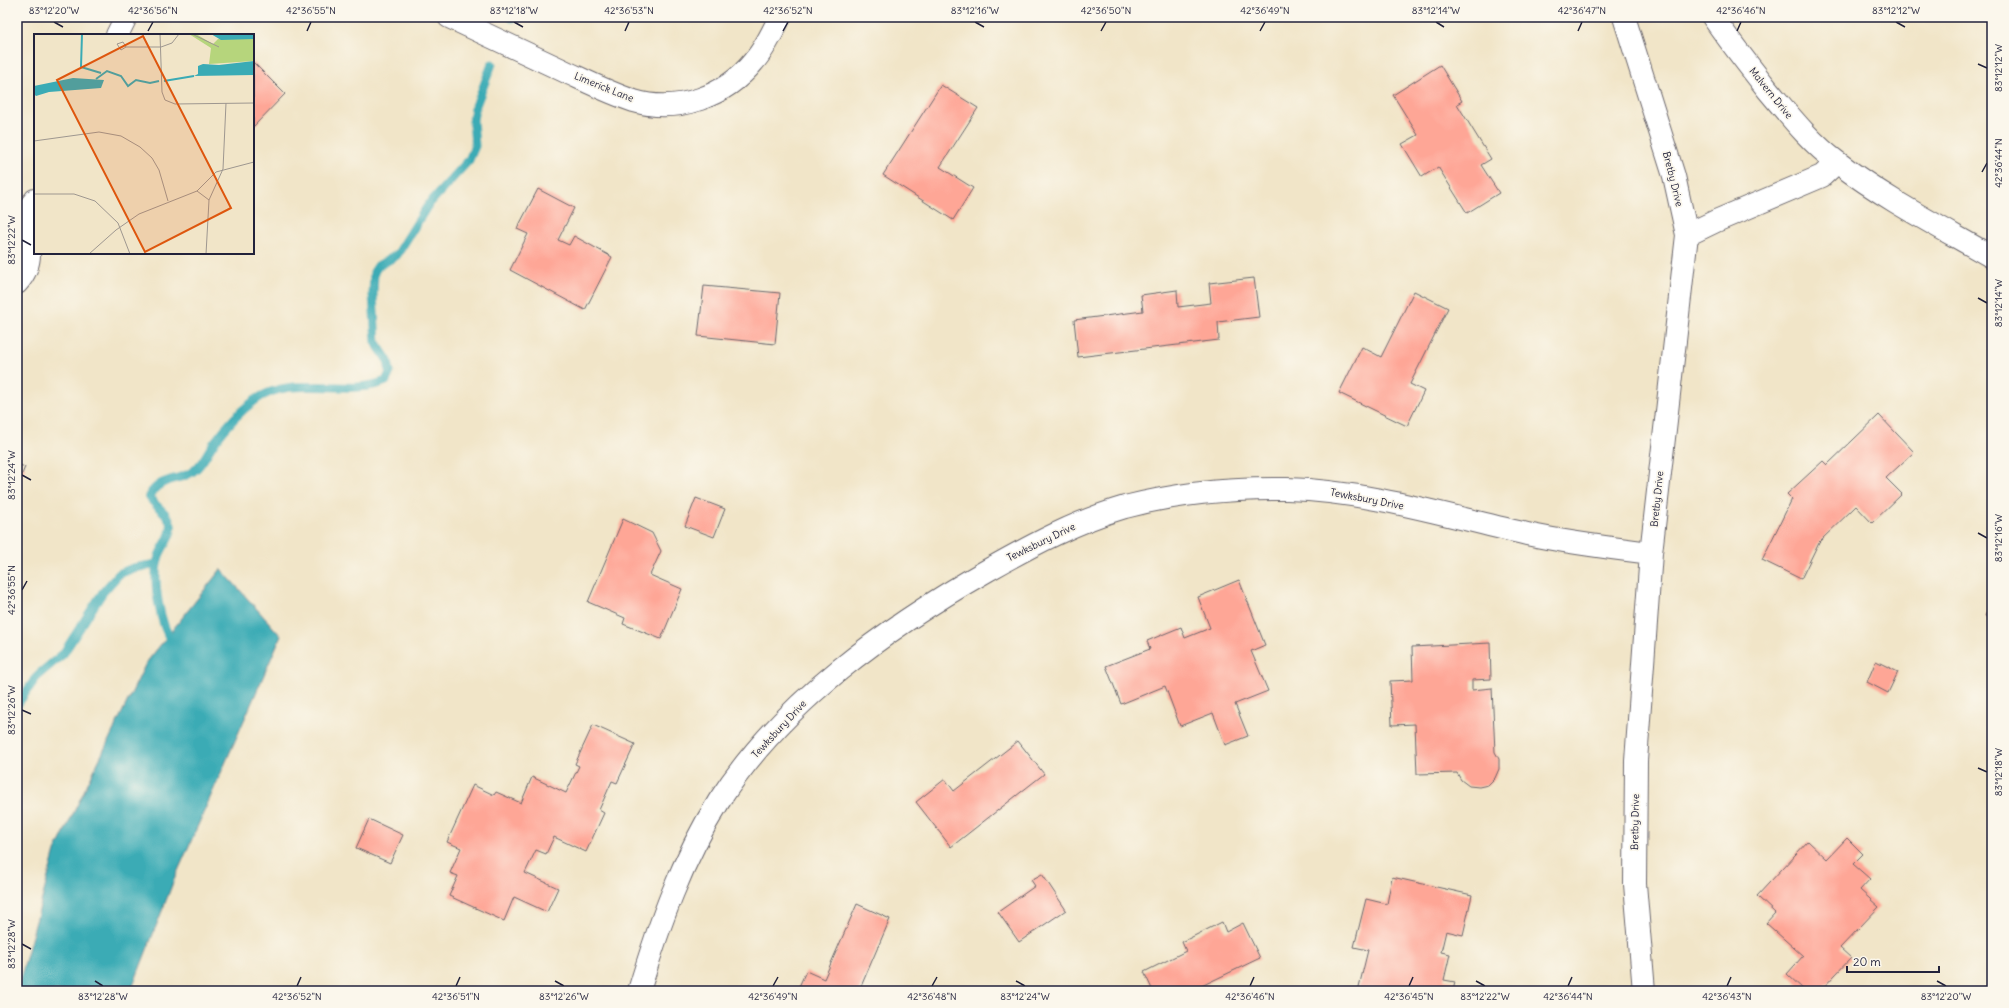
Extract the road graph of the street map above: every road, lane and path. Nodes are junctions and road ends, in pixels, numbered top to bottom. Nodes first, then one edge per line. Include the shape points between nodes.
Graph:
1 (126, 17) edge
2 (449, 17) edge
3 (780, 17) edge
4 (1624, 17) edge
5 (1713, 17) edge
6 (118, 34) edge
7 (1837, 162) junction
8 (34, 201) edge
9 (19, 218) edge
10 (1687, 235) junction
11 (1992, 257) edge
12 (17, 283) edge
13 (1651, 553) junction
14 (639, 991) edge
15 (1644, 991) edge

1 - 6 street
2 - 3 street, Limerick Lane via 604,89 635,101 661,105 699,100 729,85 754,61
4 - 10 street, Bretby Drive via 1674,176
5 - 7 street, Malvern Drive via 1787,113 1810,139
7 - 10 street via 1822,176
7 - 11 street, Malvern Drive via 1882,192
8 - 9 street
9 - 12 street via 30,248 29,263
10 - 13 street, Bretby Drive
13 - 14 street, Tewksbury Drive via 1532,535 1370,498 1319,490 1230,490 1170,496 1122,508 1061,531 1002,562 920,611 822,684 782,723 745,765 721,798 684,863 668,900
13 - 15 street, Bretby Drive via 1636,761 1634,831 1634,884

